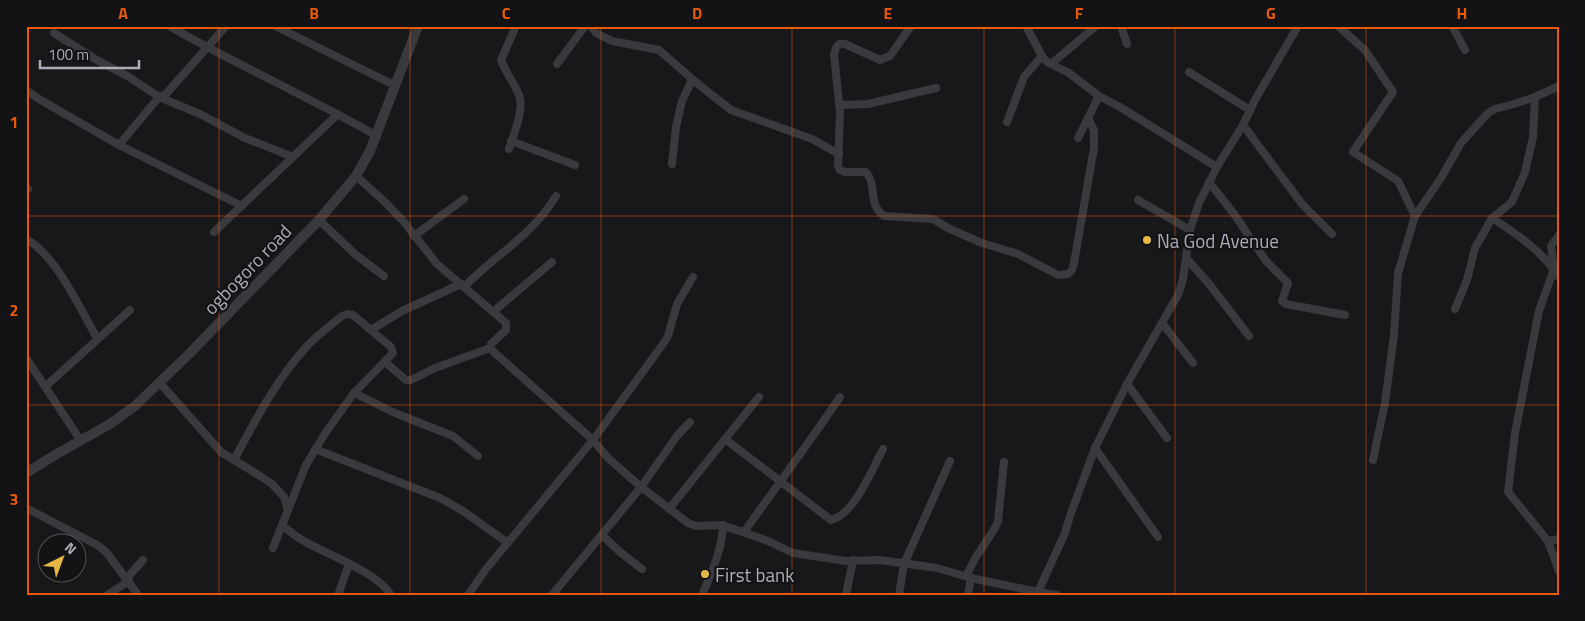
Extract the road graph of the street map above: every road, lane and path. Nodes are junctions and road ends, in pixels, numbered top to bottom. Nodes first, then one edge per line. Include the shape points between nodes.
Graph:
1 (169, 26) edge
2 (226, 26) edge
3 (275, 26) edge
4 (418, 26) edge
5 (516, 26) edge
6 (586, 26) edge
7 (591, 26) edge
8 (911, 26) edge
9 (1026, 26) edge
10 (1096, 26) edge
11 (1121, 26) edge
12 (1298, 26) edge
13 (1338, 26) edge
14 (1452, 26) edge
15 (54, 33) dead end
16 (1127, 44) dead end
17 (207, 48) junction
18 (1465, 50) dead end
19 (1042, 56) junction
20 (557, 64) dead end
21 (1052, 64) junction
22 (1189, 72) dead end
23 (692, 80) junction
24 (396, 86) junction
25 (1559, 86) edge
26 (936, 88) dead end
27 (26, 90) edge
28 (1099, 96) junction
29 (163, 97) junction
30 (1535, 97) junction
31 (840, 105) junction
32 (1250, 110) junction
33 (338, 114) junction
34 (1088, 118) junction
35 (1007, 122) dead end
36 (1243, 125) junction
37 (377, 136) junction
38 (1078, 138) dead end
39 (119, 144) junction
40 (839, 154) junction
41 (293, 157) junction
42 (672, 164) dead end
43 (575, 165) dead end
44 (1217, 168) junction
45 (356, 176) junction
46 (1209, 182) junction
47 (556, 196) dead end
48 (464, 199) dead end
49 (1138, 200) dead end
50 (242, 206) junction
51 (1415, 216) junction
52 (1492, 218) junction
53 (319, 220) junction
54 (1190, 230) junction
55 (214, 232) dead end
56 (1332, 234) dead end
57 (1559, 234) edge
58 (414, 236) junction
59 (26, 239) edge
60 (1186, 258) junction
61 (552, 262) dead end
62 (1554, 270) junction
63 (384, 276) dead end
64 (693, 277) dead end
65 (1559, 277) edge
66 (462, 286) junction
67 (1456, 308) dead end
68 (130, 310) dead end
69 (494, 312) junction
70 (1345, 315) dead end
71 (1162, 323) junction
72 (371, 330) junction
73 (1249, 336) dead end
74 (97, 338) junction
75 (490, 348) junction
76 (26, 358) edge
77 (385, 362) junction
78 (1193, 363) dead end
79 (160, 383) junction
80 (1127, 384) junction
81 (46, 386) junction
82 (354, 393) junction
83 (759, 397) dead end
84 (840, 397) dead end
85 (690, 422) dead end
86 (1167, 438) dead end
87 (725, 439) junction
88 (593, 440) junction
89 (81, 441) junction
90 (1095, 448) junction
91 (316, 449) junction
92 (883, 449) dead end
93 (478, 456) dead end
94 (234, 460) junction
95 (950, 460) dead end
96 (1373, 460) dead end
97 (1004, 462) dead end
98 (26, 473) edge
99 (780, 482) junction
100 (641, 487) junction
101 (26, 508) edge
102 (670, 509) junction
103 (288, 510) junction
104 (282, 525) junction
105 (724, 525) junction
106 (744, 532) junction
107 (602, 534) junction
108 (1158, 536) dead end
109 (1559, 539) edge
110 (1548, 541) junction
111 (508, 542) junction
112 (273, 548) dead end
113 (143, 560) dead end
114 (853, 560) junction
115 (349, 564) junction
116 (904, 564) junction
117 (642, 569) dead end
118 (1559, 571) edge
119 (968, 577) junction
120 (128, 580) junction
121 (1038, 593) edge
122 (107, 595) edge
123 (138, 595) edge
124 (338, 595) edge
125 (391, 595) edge
126 (468, 595) edge
127 (552, 595) edge
128 (702, 595) edge
129 (846, 595) edge
130 (899, 595) edge
131 (968, 595) edge
132 (1057, 595) edge

1 - 17 street
2 - 17 street
3 - 24 street
4 - 24 street, ogbogoro road
5 - 43 street via 501,60 521,102 510,145
6 - 20 street
7 - 23 street via 596,33 612,41 659,50
8 - 31 street via 885,60 839,44 834,54
9 - 19 street
10 - 21 street
11 - 16 street
12 - 32 street
13 - 51 street via 1365,50 1393,92 1353,152 1398,181
14 - 18 street
15 - 29 street via 95,60
17 - 29 street
17 - 33 street
19 - 21 street
19 - 35 street via 1024,78
21 - 28 street
22 - 32 street
23 - 40 street via 731,110 812,139
23 - 42 street via 682,101
24 - 37 street, ogbogoro road
25 - 30 street
26 - 31 street via 868,104
27 - 39 street
28 - 34 street
28 - 44 street
29 - 39 street
29 - 41 street via 245,138
30 - 51 street via 1488,113 1462,143
30 - 52 street via 1533,137 1524,172 1512,202
31 - 40 street
32 - 36 street
33 - 37 street
33 - 41 street
34 - 38 street
34 - 40 street via 1095,138 1093,163 1072,270 1068,274 1058,275 1018,254 982,243 933,219 884,216 874,206 870,177 866,172 840,170
36 - 44 street
36 - 56 street via 1302,204
37 - 45 street, ogbogoro road
39 - 50 street
41 - 50 street
44 - 46 street
45 - 53 street, ogbogoro road
45 - 58 street via 385,202
46 - 54 street
46 - 70 street via 1266,261 1288,283 1282,301 1305,309
47 - 66 street via 526,234
48 - 58 street
49 - 54 street
50 - 55 street
51 - 96 street via 1398,273 1385,403
52 - 62 street via 1521,236
52 - 67 street via 1475,248
53 - 63 street
53 - 79 street, ogbogoro road
54 - 60 street
57 - 62 street via 1551,246
58 - 66 street via 437,264
59 - 74 street via 51,259
60 - 71 street via 1179,293
60 - 73 street
61 - 69 street
62 - 65 street
62 - 110 street via 1539,311 1515,433 1508,492
64 - 88 street via 678,304 664,344
66 - 69 street
66 - 72 street via 402,311
68 - 74 street
69 - 75 street via 506,323 506,330
71 - 78 street
71 - 80 street
72 - 77 street via 393,350
72 - 94 street via 348,314 311,342 264,403
74 - 81 street
75 - 77 street via 411,380 406,380
75 - 88 street
76 - 81 street
77 - 82 street
79 - 89 street, ogbogoro road via 123,415
79 - 94 street via 221,452
80 - 86 street
80 - 90 street
81 - 89 street
82 - 91 street
82 - 93 street via 452,436
83 - 87 street
84 - 99 street
85 - 100 street
87 - 99 street
87 - 102 street
88 - 100 street
88 - 111 street
89 - 98 street, ogbogoro road
90 - 108 street
90 - 121 street via 1066,533
91 - 103 street
91 - 111 street via 440,498
92 - 99 street via 858,497 835,519 830,520
94 - 103 street via 272,484 284,496
95 - 116 street
97 - 119 street via 998,521 976,556
99 - 106 street
100 - 102 street
100 - 107 street
101 - 120 street via 99,546
102 - 105 street via 696,526
103 - 104 street
104 - 112 street
104 - 115 street via 303,541
105 - 106 street
105 - 128 street via 719,552
106 - 114 street via 793,553
107 - 117 street
107 - 127 street
109 - 110 street
110 - 118 street
111 - 126 street
113 - 120 street
114 - 116 street
114 - 129 street
115 - 124 street
115 - 125 street via 380,581
116 - 119 street via 937,568
116 - 130 street
119 - 121 street
119 - 131 street
120 - 122 street
120 - 123 street
121 - 132 street

